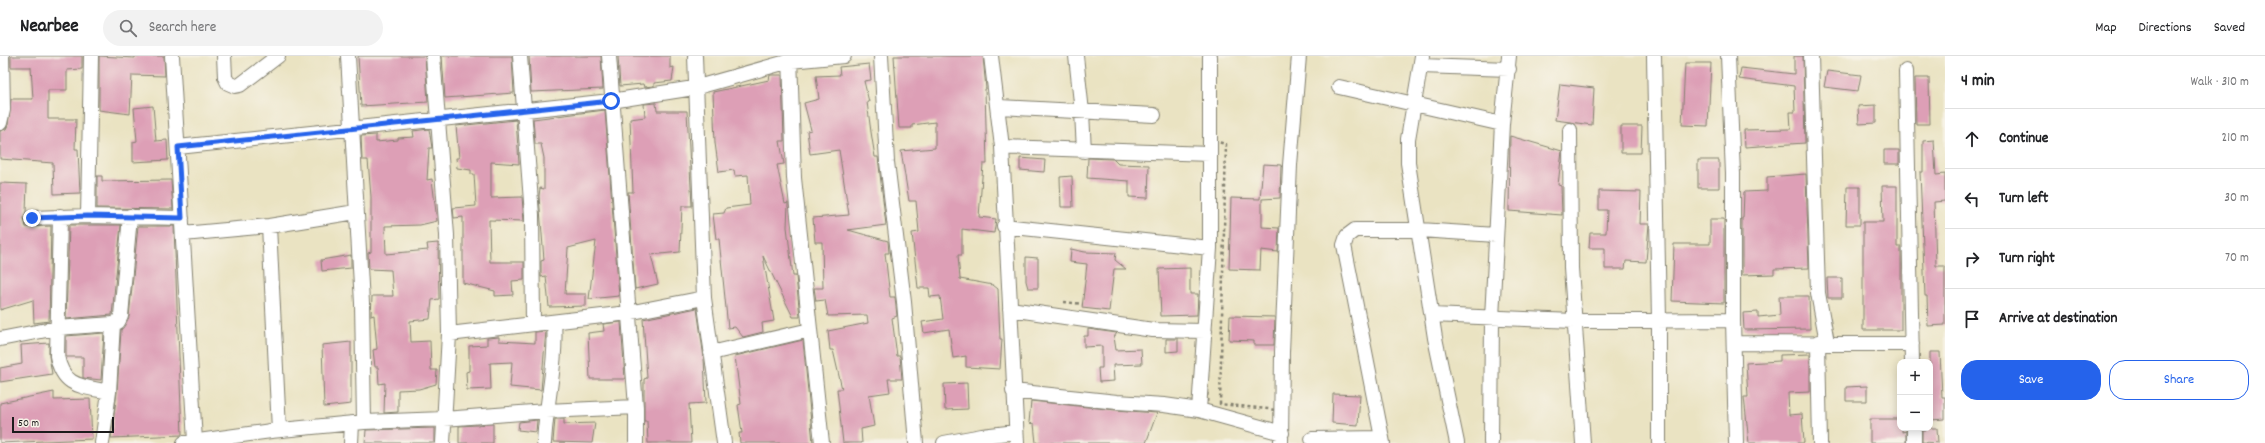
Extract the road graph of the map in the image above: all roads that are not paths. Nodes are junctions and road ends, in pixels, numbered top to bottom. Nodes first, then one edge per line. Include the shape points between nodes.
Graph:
1 (2, 56) edge
2 (91, 56) edge
3 (172, 56) edge
4 (224, 56) edge
5 (278, 56) edge
6 (348, 56) edge
7 (433, 56) edge
8 (520, 56) edge
9 (609, 56) edge
10 (695, 56) edge
11 (844, 56) edge
12 (882, 56) edge
13 (992, 56) edge
14 (1076, 56) edge
15 (1210, 56) edge
16 (1299, 56) edge
17 (1654, 56) edge
18 (1728, 56) edge
19 (1811, 56) edge
20 (790, 58) edge
21 (1421, 61) edge
22 (1509, 63) edge
23 (1906, 71) dead end
24 (1339, 87) dead end
25 (694, 88) junction
26 (611, 101) junction
27 (1414, 104) junction
28 (999, 107) junction
29 (524, 111) junction
30 (1082, 112) junction
31 (1154, 115) dead end
32 (438, 120) junction
33 (0, 123) edge
34 (1502, 124) junction
35 (352, 128) junction
36 (1570, 130) dead end
37 (178, 147) junction
38 (1002, 147) junction
39 (1084, 151) junction
40 (1210, 154) junction
41 (356, 212) junction
42 (60, 216) junction
43 (88, 216) junction
44 (130, 216) junction
45 (32, 218) dead end
46 (182, 218) junction
47 (269, 226) junction
48 (1004, 226) junction
49 (1420, 230) junction
50 (183, 234) junction
51 (1496, 235) junction
52 (1210, 248) junction
53 (704, 298) junction
54 (1010, 309) junction
55 (628, 312) junction
56 (1432, 315) junction
57 (1492, 318) junction
58 (1659, 320) junction
59 (1733, 320) junction
60 (1574, 321) junction
61 (554, 322) junction
62 (113, 324) junction
63 (533, 324) junction
64 (57, 328) junction
65 (810, 330) junction
66 (1205, 331) junction
67 (449, 334) junction
68 (0, 339) edge
69 (1734, 342) junction
70 (1822, 342) junction
71 (1912, 344) junction
72 (711, 353) junction
73 (1912, 359) edge
74 (1013, 391) junction
75 (109, 392) junction
76 (636, 407) junction
77 (1203, 409) junction
78 (546, 411) junction
79 (444, 420) junction
80 (358, 423) junction
81 (1914, 431) edge
82 (273, 435) edge
83 (1016, 438) edge
84 (1281, 438) edge
85 (1312, 439) dead end
86 (1382, 441) edge
87 (189, 442) edge
88 (102, 443) edge
89 (351, 443) edge
90 (443, 443) edge
91 (544, 443) edge
92 (636, 443) edge
93 (724, 443) edge
94 (822, 443) edge
95 (916, 443) edge
96 (944, 443) edge
97 (1457, 443) edge
98 (1491, 443) edge
99 (1583, 443) edge
100 (1659, 443) edge
101 (1736, 443) edge
102 (1820, 443) edge
103 (1914, 443) edge

1 - 33 street via 3,110
2 - 43 street
3 - 37 street
4 - 5 street via 225,77 228,83 235,86 240,85
6 - 35 street
7 - 32 street
8 - 29 street
9 - 26 street
10 - 25 street
11 - 20 street
12 - 95 street via 887,162 904,302
13 - 28 street
14 - 30 street
15 - 40 street
16 - 84 street via 1290,165
17 - 58 street
18 - 59 street via 1733,174
19 - 70 street via 1818,293
20 - 25 street
20 - 65 street via 794,178
21 - 22 street
21 - 27 street
22 - 34 street
23 - 71 street
24 - 27 street
25 - 26 street
25 - 53 street
26 - 29 street
26 - 55 street
27 - 34 street
27 - 49 street via 1408,139 1408,163
28 - 30 street
28 - 38 street
29 - 32 street
29 - 63 street via 532,215
30 - 31 street
30 - 39 street
32 - 35 street
32 - 67 street via 447,235
34 - 51 street
35 - 37 street
35 - 41 street
36 - 60 street
37 - 46 street
38 - 39 street
38 - 48 street
39 - 40 street
40 - 52 street
41 - 47 street
41 - 80 street via 362,303
42 - 43 street
42 - 45 street
42 - 64 street
43 - 44 street
44 - 46 street
44 - 62 street via 121,316 118,322
46 - 50 street
47 - 50 street
47 - 82 street
48 - 52 street
48 - 54 street
49 - 51 street
49 - 56 street
49 - 86 street via 1355,230 1348,236 1344,245
50 - 87 street
51 - 57 street
52 - 66 street
53 - 55 street
53 - 72 street
54 - 66 street via 1153,330
54 - 74 street
55 - 61 street
55 - 76 street
56 - 57 street
56 - 97 street
57 - 60 street
57 - 98 street
58 - 59 street
58 - 60 street
58 - 100 street
59 - 69 street
60 - 99 street
61 - 63 street
61 - 78 street via 556,346
62 - 64 street
62 - 75 street
63 - 67 street
64 - 68 street
64 - 75 street via 59,369 67,380 80,386
65 - 72 street
65 - 94 street
66 - 77 street
67 - 79 street
69 - 70 street
69 - 101 street
70 - 71 street
70 - 102 street
71 - 73 street
72 - 93 street
74 - 77 street
74 - 83 street
75 - 88 street
76 - 78 street
76 - 92 street
77 - 84 street
78 - 79 street
78 - 91 street
79 - 80 street
79 - 90 street
80 - 82 street
80 - 89 street
81 - 103 street
82 - 87 street
83 - 96 street via 982,436
85 - 86 street

